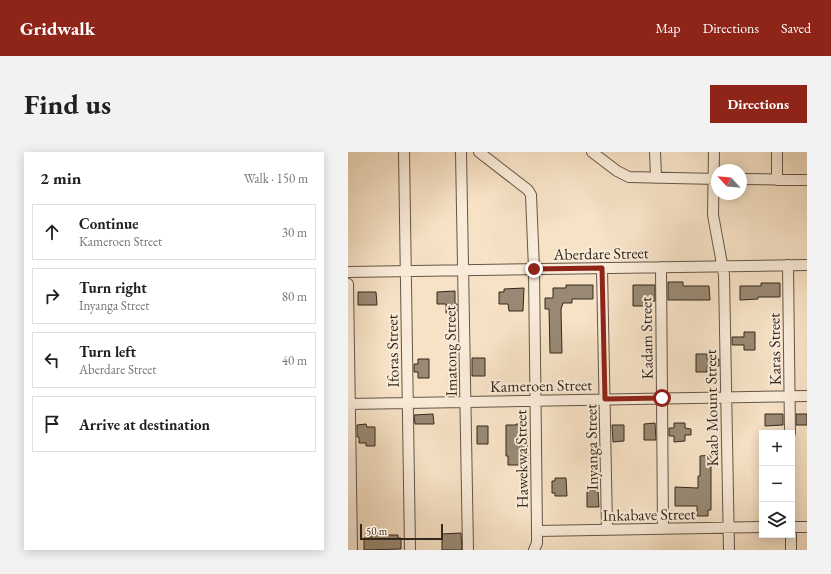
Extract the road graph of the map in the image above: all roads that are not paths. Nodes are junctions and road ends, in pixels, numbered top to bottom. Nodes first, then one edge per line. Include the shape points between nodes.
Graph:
1 (404, 152) edge
2 (461, 152) edge
3 (479, 152) edge
4 (592, 152) edge
5 (655, 152) edge
6 (714, 152) edge
7 (777, 152) edge
8 (714, 164) edge
9 (656, 178) junction
10 (711, 179) edge
11 (747, 179) edge
12 (777, 180) junction
13 (807, 180) edge
14 (714, 200) edge
15 (807, 264) edge
16 (788, 265) junction
17 (722, 266) junction
18 (661, 267) junction
19 (602, 268) junction
20 (534, 269) junction
21 (464, 270) junction
22 (406, 271) junction
23 (348, 272) edge
24 (348, 284) edge
25 (790, 396) junction
26 (807, 396) edge
27 (725, 397) junction
28 (662, 398) junction
29 (605, 399) junction
30 (535, 400) junction
31 (466, 402) junction
32 (407, 403) junction
33 (349, 404) edge
34 (790, 430) edge
35 (759, 527) edge
36 (795, 527) edge
37 (807, 527) edge
38 (663, 528) junction
39 (728, 528) junction
40 (607, 529) junction
41 (537, 531) junction
42 (791, 538) edge
43 (352, 550) edge
44 (410, 550) edge
45 (468, 550) edge
46 (534, 550) edge
47 (729, 550) edge
48 (791, 550) edge

1 - 22 street, Iforas Street
2 - 21 street, Imatong Street
3 - 20 street, Hawekwa Street via 530,193
4 - 9 street via 624,175
5 - 9 street
6 - 8 street, Kaab Mount Street
7 - 12 street
9 - 10 street
11 - 12 street
12 - 13 street
14 - 17 street, Kaab Mount Street via 713,215
15 - 16 street, Aberdare Street
16 - 17 street, Aberdare Street
16 - 25 street, Karas Street
17 - 18 street, Aberdare Street
17 - 27 street, Kaab Mount Street
18 - 19 street, Aberdare Street
18 - 28 street, Kadam Street
19 - 20 street, Aberdare Street
19 - 29 street, Inyanga Street
20 - 21 street, Aberdare Street
20 - 30 street, Hawekwa Street
21 - 22 street, Aberdare Street
21 - 31 street, Imatong Street
22 - 23 street, Aberdare Street
22 - 32 street, Iforas Street
24 - 33 street
25 - 26 street, Kameroen Street
25 - 27 street, Kameroen Street
25 - 34 street, Karas Street
27 - 28 street, Kameroen Street
27 - 39 street, Kaab Mount Street
28 - 29 street, Kameroen Street
28 - 38 street, Kadam Street
29 - 30 street, Kameroen Street
29 - 40 street, Inyanga Street
30 - 31 street, Kameroen Street
30 - 41 street, Hawekwa Street
31 - 32 street, Kameroen Street
31 - 45 street, Imatong Street
32 - 33 street, Kameroen Street
32 - 44 street, Iforas Street
33 - 43 street
35 - 39 street, Inkabave Street
36 - 37 street
38 - 39 street, Inkabave Street
38 - 40 street, Inkabave Street
39 - 47 street, Kaab Mount Street
40 - 41 street, Inkabave Street
41 - 46 street, Hawekwa Street
42 - 48 street

